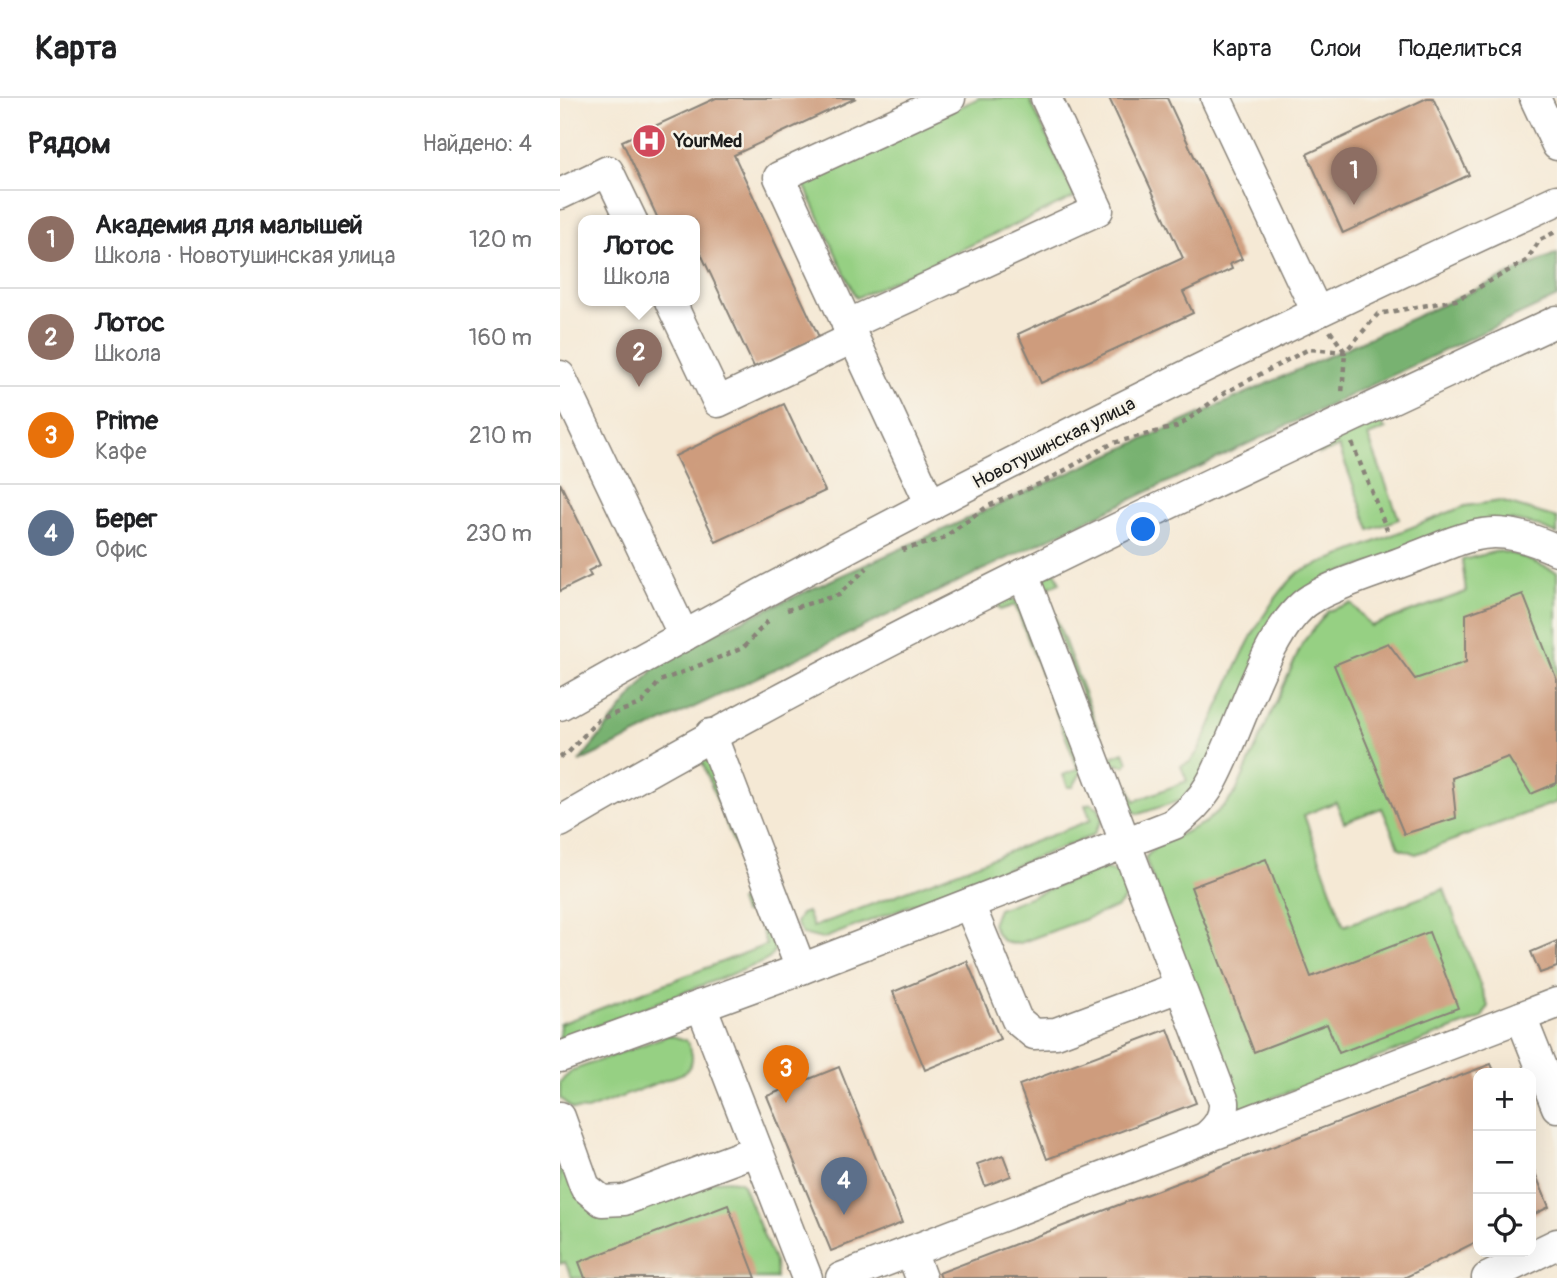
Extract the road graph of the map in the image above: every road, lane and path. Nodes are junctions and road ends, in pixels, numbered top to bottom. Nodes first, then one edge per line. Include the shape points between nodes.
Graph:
1 (950, 98) edge
2 (1046, 98) edge
3 (1216, 98) edge
4 (1535, 98) edge
5 (1557, 145) edge
6 (560, 194) edge
7 (1557, 200) edge
8 (629, 215) edge
9 (1557, 232) edge
10 (672, 306) edge
11 (1316, 310) junction
12 (1557, 321) edge
13 (850, 332) junction
14 (560, 376) edge
15 (931, 505) junction
16 (1557, 550) edge
17 (892, 552) dead end
18 (872, 563) dead end
19 (1023, 574) junction
20 (684, 636) junction
21 (560, 705) edge
22 (711, 734) junction
23 (560, 757) edge
24 (560, 822) edge
25 (1123, 843) junction
26 (969, 904) junction
27 (801, 969) junction
28 (1179, 987) junction
29 (1557, 1003) edge
30 (701, 1005) junction
31 (1521, 1017) junction
32 (560, 1056) edge
33 (1557, 1107) edge
34 (560, 1117) edge
35 (1205, 1138) junction
36 (755, 1151) junction
37 (1557, 1244) edge
38 (916, 1265) edge
39 (807, 1278) edge
40 (841, 1278) edge
41 (1488, 1278) edge

1 - 13 street via 779,177
2 - 13 street via 1098,209
3 - 11 street
4 - 5 street
6 - 8 street via 608,171
7 - 11 street, Новотушинская улица
9 - 17 path via 1540,240 1526,261 1456,300 1378,314 1345,352 1309,349 1224,393 1179,426 1113,443 1044,482 988,506 942,540
10 - 13 street via 718,402
11 - 15 street, Новотушинская улица
12 - 19 street
13 - 15 street
14 - 20 street
15 - 20 street, Новотушинская улица
16 - 25 street via 1510,532 1479,532 1311,599 1288,621 1210,786 1194,807 1174,824
18 - 23 path via 838,595 774,615 743,648 660,681 642,703 598,720
19 - 22 street
19 - 25 street
20 - 21 street, Новотушинская улица
22 - 24 street
22 - 27 street
25 - 26 street
25 - 28 street
26 - 27 street
26 - 28 street via 1017,1020 1034,1034 1056,1033
27 - 30 street
28 - 35 street via 1224,1102 1225,1113
29 - 31 street
30 - 32 street
30 - 36 street
31 - 33 street
31 - 35 street
34 - 36 street via 585,1187 602,1201 624,1200
35 - 38 street
36 - 39 street
37 - 41 street
38 - 40 street

